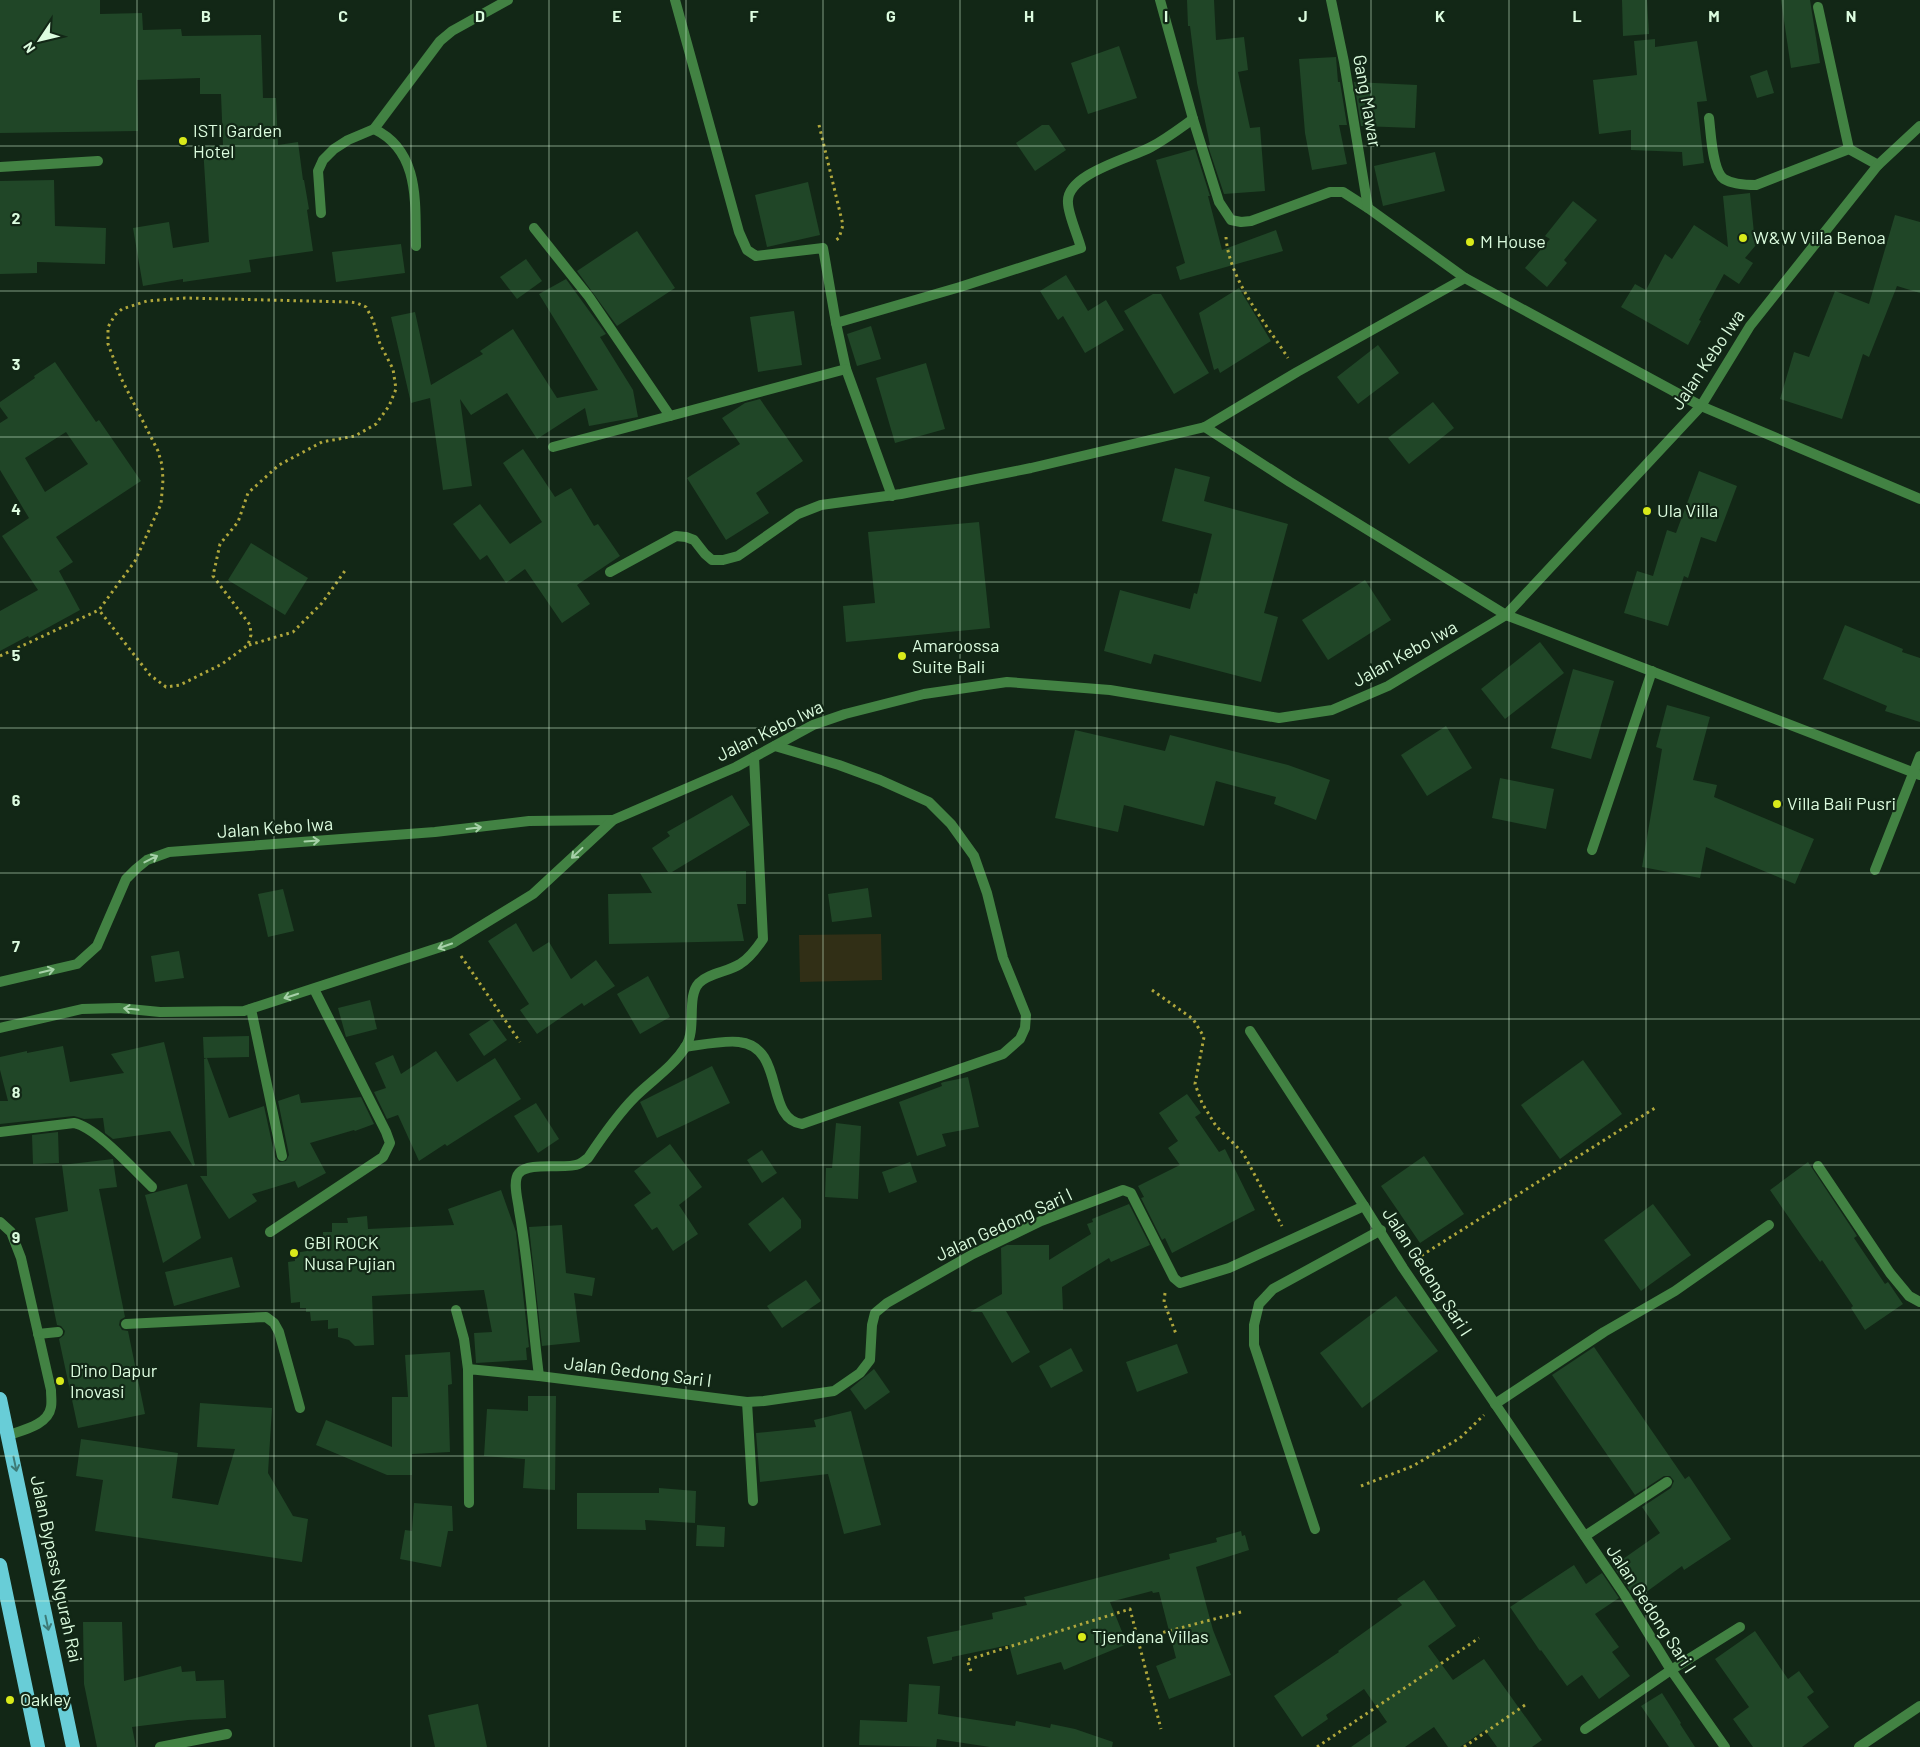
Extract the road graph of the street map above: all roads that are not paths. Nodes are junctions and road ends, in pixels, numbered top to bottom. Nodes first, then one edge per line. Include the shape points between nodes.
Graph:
1 (508, 0) edge
2 (675, 0) edge
3 (1160, 0) edge
4 (1331, 0) edge
5 (1818, 7) dead end
6 (1709, 118) dead end
7 (1193, 119) junction
8 (1920, 126) edge
9 (374, 129) junction
10 (1849, 149) junction
11 (98, 161) dead end
12 (1878, 165) junction
13 (0, 167) edge
14 (1368, 208) junction
15 (321, 213) dead end
16 (534, 228) dead end
17 (416, 246) dead end
18 (1465, 278) junction
19 (836, 323) junction
20 (846, 369) junction
21 (1701, 406) junction
22 (670, 416) junction
23 (1205, 427) junction
24 (553, 447) dead end
25 (892, 496) junction
26 (1920, 499) edge
27 (610, 572) dead end
28 (1506, 615) junction
29 (1652, 671) junction
30 (775, 746) junction
31 (1920, 756) edge
32 (754, 757) junction
33 (1916, 774) edge
34 (613, 820) junction
35 (1592, 850) dead end
36 (1875, 870) dead end
37 (0, 982) edge
38 (314, 989) junction
39 (251, 1009) junction
40 (0, 1028) edge
41 (1250, 1031) dead end
42 (685, 1047) junction
43 (0, 1132) edge
44 (282, 1156) dead end
45 (1818, 1166) dead end
46 (152, 1187) dead end
47 (1364, 1206) junction
48 (0, 1222) edge
49 (1769, 1225) dead end
50 (1381, 1230) junction
51 (270, 1232) dead end
52 (1920, 1302) edge
53 (456, 1310) dead end
54 (126, 1324) dead end
55 (58, 1332) dead end
56 (38, 1334) junction
57 (468, 1370) junction
58 (539, 1376) junction
59 (0, 1399) edge
60 (747, 1402) junction
61 (1495, 1404) junction
62 (300, 1408) dead end
63 (9, 1435) junction
64 (1667, 1482) dead end
65 (753, 1501) dead end
66 (469, 1503) dead end
67 (1315, 1529) dead end
68 (1585, 1536) junction
69 (0, 1565) edge
70 (1740, 1627) dead end
71 (1671, 1670) junction
72 (1920, 1706) edge
73 (1585, 1730) dead end
74 (227, 1734) dead end
75 (38, 1747) edge
76 (73, 1747) edge
77 (160, 1747) edge
78 (1726, 1747) edge
79 (1859, 1747) edge

1 - 9 street via 440,41
2 - 19 street via 739,232 747,250 756,256 823,248
3 - 7 street
4 - 14 street, Gang Mawar
5 - 10 street
6 - 10 street via 1716,170 1725,180 1744,185 1756,185
7 - 14 street via 1219,202 1231,220 1251,221 1330,192 1343,192
7 - 19 street via 1150,148 1093,172 1070,192 1067,203 1081,248
8 - 12 street, Jalan Kebo Iwa
9 - 15 street via 348,140 323,160 318,171
9 - 17 street via 394,142 410,168
10 - 12 street
11 - 13 street
12 - 21 street, Jalan Kebo Iwa via 1750,326
14 - 18 street
16 - 22 street via 589,296
18 - 21 street
18 - 23 street
19 - 20 street
20 - 22 street
20 - 25 street
21 - 26 street
21 - 28 street, Jalan Kebo Iwa
22 - 24 street
23 - 25 street via 1031,468
23 - 28 street
25 - 27 street via 813,508 798,514 738,556 712,560 694,540 676,536
28 - 29 street
28 - 30 street, Jalan Kebo Iwa via 1388,686 1332,710 1279,718 1110,690 1007,682 924,694 845,714 813,725
29 - 33 street
29 - 35 street
30 - 32 street, Jalan Kebo Iwa
30 - 42 street via 880,780 929,802 951,824 974,856 1004,958 1026,1015 1025,1028 1020,1038 1002,1054 802,1124 785,1116 771,1070 756,1048 740,1042
31 - 33 street
32 - 34 street, Jalan Kebo Iwa
32 - 42 street, Jalan Gedong Sari I via 763,939 740,964 698,984 693,994 690,1038
33 - 36 street
37 -> 34 street, Jalan Kebo Iwa via 77,964 97,946 126,879 147,860 169,852 435,832 529,821
34 -> 38 street, Jalan Kebo Iwa via 533,894 453,944
38 -> 39 street, Jalan Kebo Iwa
38 - 51 street via 390,1143 383,1157
39 -> 40 street, Jalan Kebo Iwa via 244,1012 82,1009
39 - 44 street
41 - 47 street
42 - 58 street, Jalan Gedong Sari I via 664,1072 634,1098 588,1158 578,1165 536,1167 519,1172 516,1190
43 - 46 street via 82,1124
45 - 52 street via 1890,1273 1909,1296
47 - 50 street, Jalan Gedong Sari I
47 - 60 street, Jalan Gedong Sari I via 1229,1268 1180,1283 1174,1278 1134,1199 1128,1190 1123,1190 1041,1221 973,1254 887,1303 875,1314 870,1360 860,1373 834,1391
48 - 56 street via 11,1232 21,1258
49 - 61 street via 1675,1291 1604,1332
50 - 61 street, Jalan Gedong Sari I
50 - 67 street via 1273,1289 1260,1304 1254,1325 1254,1345
53 - 57 street
54 - 62 street via 266,1317 279,1332
55 - 56 street
56 - 63 street via 51,1390 51,1408 35,1426
57 - 58 street
57 - 66 street
58 - 60 street, Jalan Gedong Sari I
59 - 63 highway, Jalan Bypass Ngurah Rai
60 - 65 street
61 - 68 street, Jalan Gedong Sari I
63 -> 76 highway, Jalan Bypass Ngurah Rai
64 - 68 street
68 - 71 street, Jalan Gedong Sari I
69 - 75 highway
70 - 71 street
71 - 73 street
71 - 78 street, Jalan Gedong Sari I
72 - 79 street
74 - 77 street

